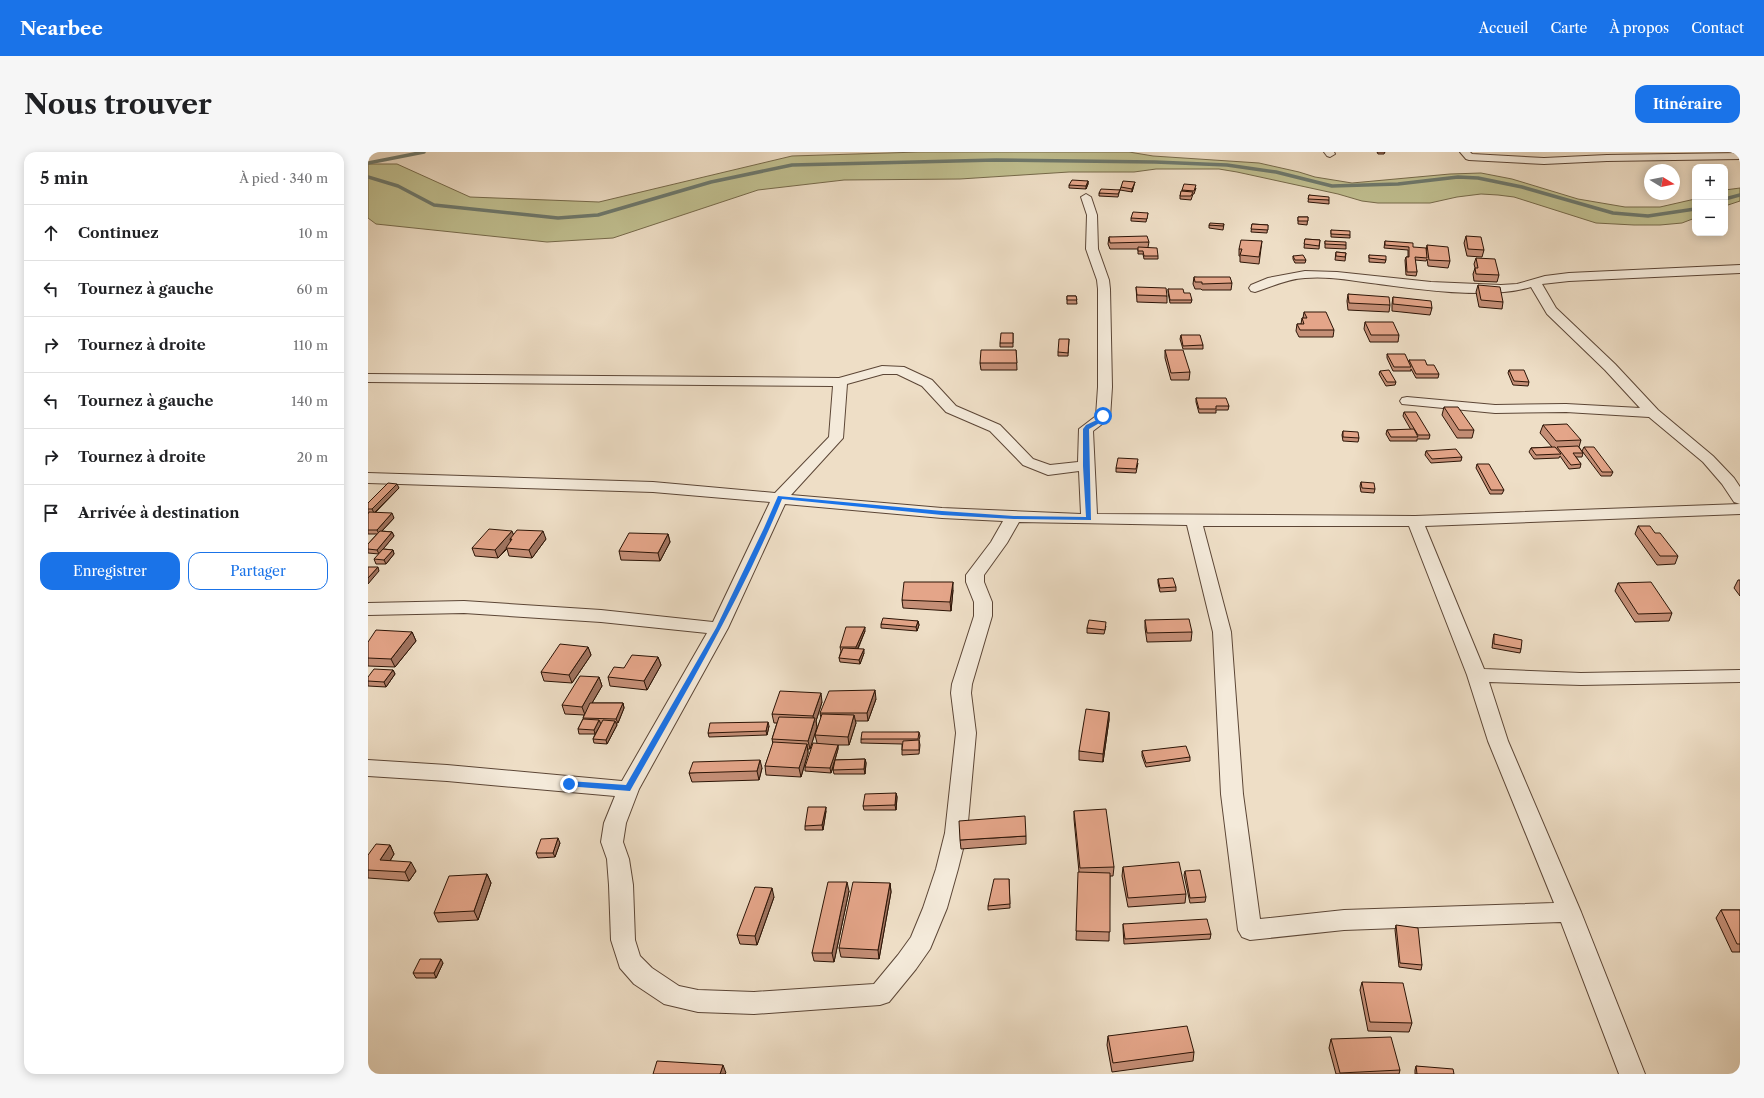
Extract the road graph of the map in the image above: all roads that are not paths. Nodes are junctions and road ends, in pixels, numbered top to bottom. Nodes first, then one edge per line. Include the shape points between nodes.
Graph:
1 (1465, 152) edge
2 (1740, 156) edge
3 (1086, 197) dead end
4 (1740, 269) edge
5 (1535, 282) junction
6 (1255, 288) dead end
7 (368, 378) edge
8 (840, 382) junction
9 (1407, 401) dead end
10 (1653, 413) junction
11 (1086, 466) junction
12 (368, 478) edge
13 (780, 497) junction
14 (1740, 499) edge
15 (1740, 509) edge
16 (1014, 517) junction
17 (1089, 519) junction
18 (1194, 521) junction
19 (1415, 521) junction
20 (368, 609) edge
21 (719, 628) junction
22 (1477, 675) junction
23 (1740, 676) edge
24 (368, 768) edge
25 (628, 788) junction
26 (1569, 912) junction
27 (1632, 1074) edge

1 - 2 street via 1469,158 1521,160
3 - 11 street via 1092,215 1092,249 1103,280 1105,375 1103,418 1086,429
4 - 5 street via 1570,277
5 - 6 street via 1513,289 1473,289 1303,274 1283,277
5 - 10 street via 1551,311 1610,367
7 - 8 street
8 - 11 street via 882,370 898,370 927,383 951,409 995,428 1028,462 1048,470
8 - 13 street via 836,438
9 - 10 street via 1495,409 1573,408
10 - 14 street via 1708,459
11 - 17 street
12 - 13 street via 653,487
13 - 16 street via 942,513
13 - 21 street
15 - 19 street
16 - 17 street
16 - 25 street via 999,543 975,575 983,602 983,616 962,684 966,733 956,833 947,869 921,942 880,994 754,1003 698,1001 673,996 643,976 629,960 623,940 621,885 618,859 612,842 615,823
17 - 18 street
18 - 19 street
18 - 26 street via 1222,632 1232,794 1250,930 1344,920
19 - 22 street
20 - 21 street via 464,607 602,616
21 - 25 street
22 - 23 street via 1581,679
22 - 26 street via 1498,741
24 - 25 street
26 - 27 street

